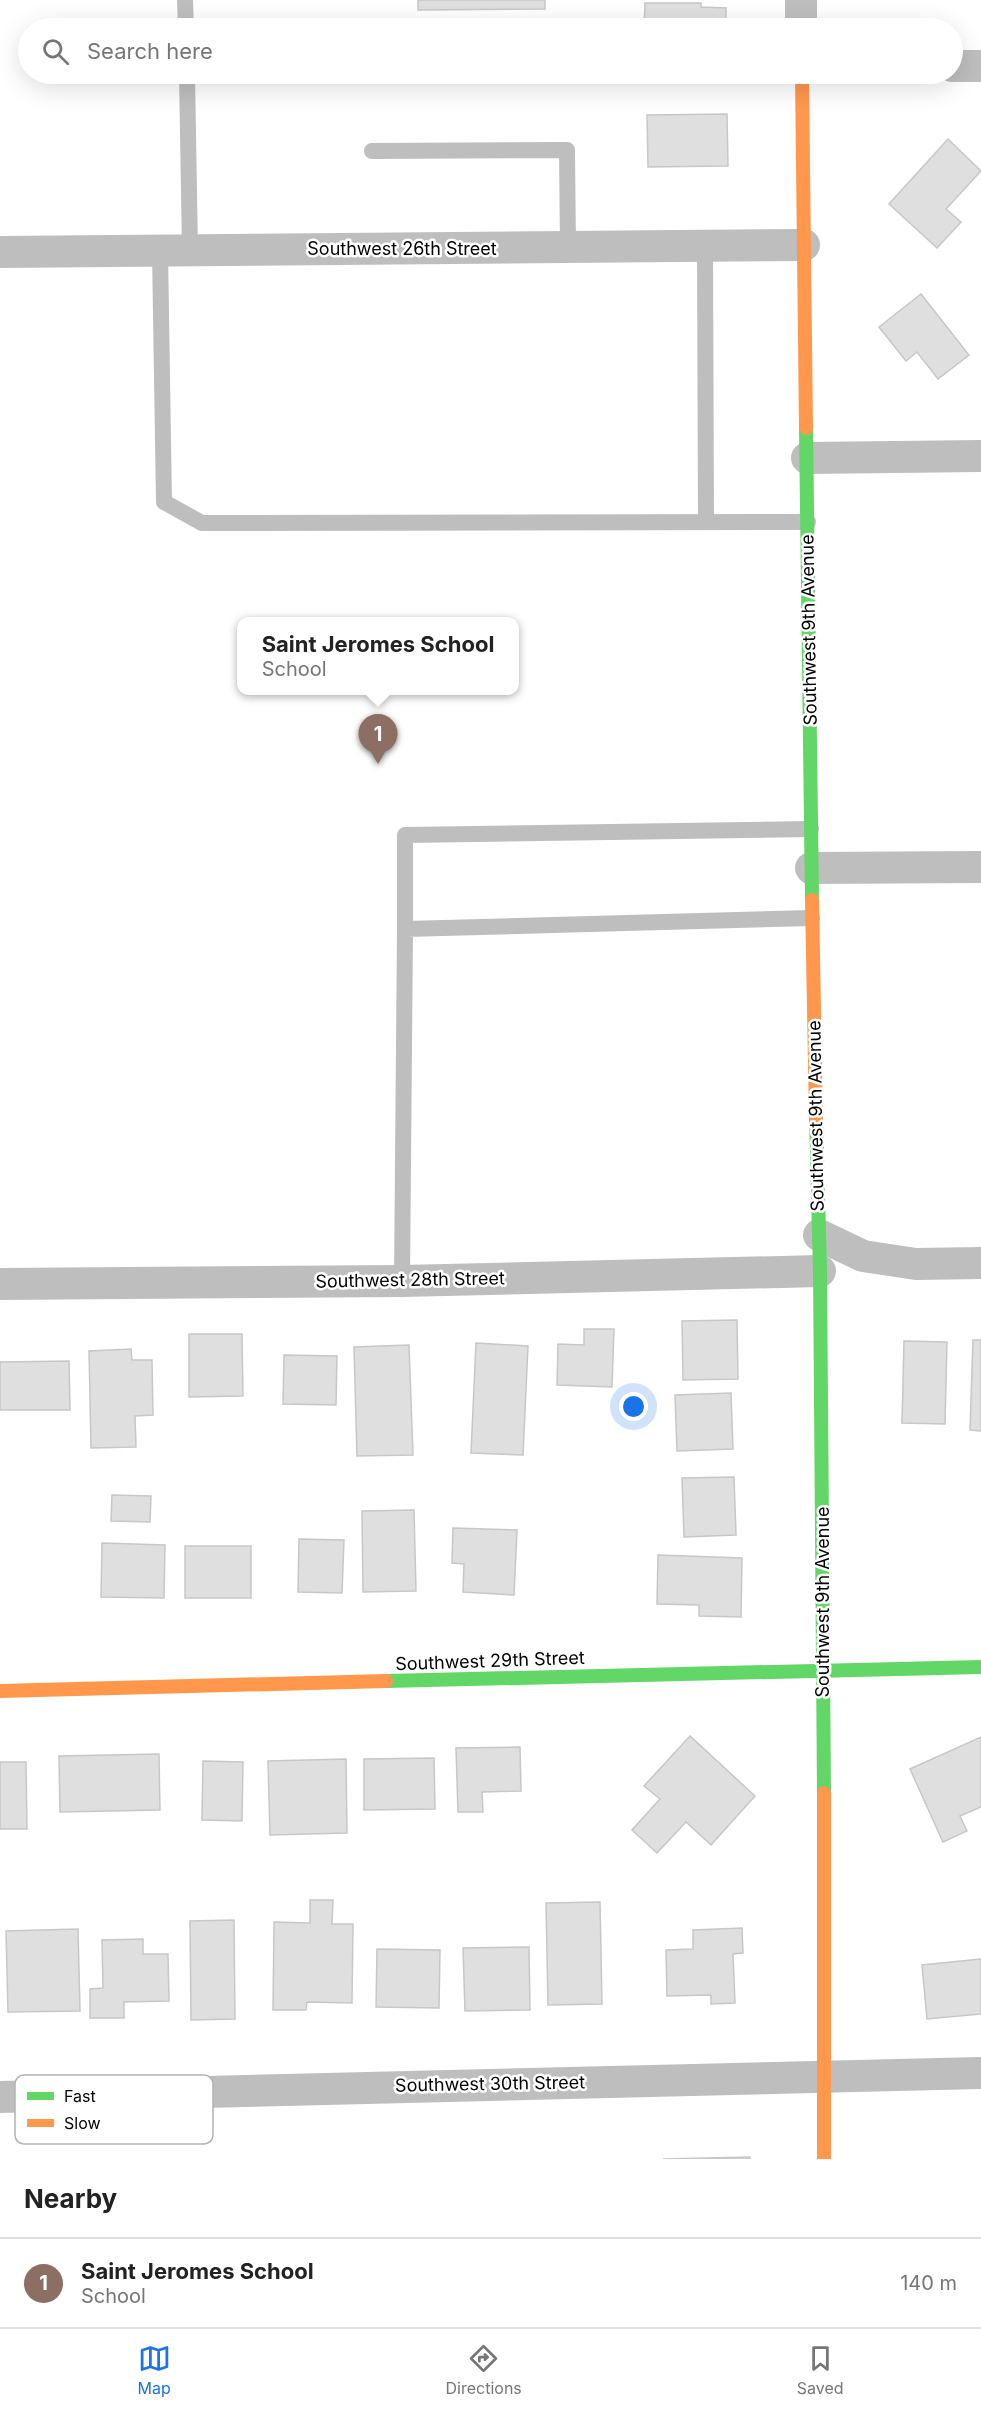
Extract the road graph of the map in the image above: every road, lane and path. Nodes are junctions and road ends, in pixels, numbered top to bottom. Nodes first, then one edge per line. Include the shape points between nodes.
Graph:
1 (185, 0) edge
2 (801, 0) edge
3 (186, 18) edge
4 (801, 18) edge
5 (963, 66) edge
6 (981, 66) edge
7 (186, 84) edge
8 (802, 84) edge
9 (372, 151) dead end
10 (804, 245) junction
11 (705, 246) junction
12 (568, 247) junction
13 (175, 251) junction
14 (0, 252) edge
15 (981, 456) edge
16 (807, 458) junction
17 (706, 522) junction
18 (808, 522) junction
19 (811, 829) junction
20 (981, 867) edge
21 (811, 868) junction
22 (812, 918) junction
23 (405, 929) junction
24 (819, 1235) junction
25 (981, 1263) edge
26 (820, 1271) junction
27 (402, 1281) junction
28 (0, 1284) edge
29 (981, 1667) edge
30 (824, 1670) junction
31 (0, 1691) edge
32 (981, 2073) edge
33 (824, 2075) junction
34 (213, 2091) edge
35 (0, 2097) edge
36 (15, 2097) edge
37 (824, 2159) edge

1 - 3 lane
2 - 4 street
5 - 6 street
7 - 13 lane
8 - 10 street, Southwest 9th Avenue
9 - 12 lane via 567,150
10 - 11 street, Southwest 26th Street
10 - 16 street, Southwest 9th Avenue
11 - 12 street, Southwest 26th Street
11 - 17 lane
12 - 13 street, Southwest 26th Street
13 - 14 street, Southwest 26th Street
13 - 17 lane via 164,502 202,523
15 - 16 street
16 - 18 street, Southwest 9th Avenue
17 - 18 lane
18 - 19 street, Southwest 9th Avenue
19 - 21 street, Southwest 9th Avenue
19 - 23 lane via 405,835
20 - 21 street
21 - 22 street, Southwest 9th Avenue
22 - 23 lane
22 - 24 street, Southwest 9th Avenue
23 - 27 lane
24 - 25 street via 863,1256 916,1264
24 - 26 street, Southwest 9th Avenue
26 - 27 street, Southwest 28th Street
26 - 30 street, Southwest 9th Avenue
27 - 28 street, Southwest 28th Street
29 - 30 street, Southwest 29th Street
30 - 31 street, Southwest 29th Street
30 - 33 street, Southwest 9th Avenue
32 - 33 street, Southwest 30th Street
33 - 34 street, Southwest 30th Street
33 - 37 street, Southwest 9th Avenue
35 - 36 street, Southwest 30th Street

